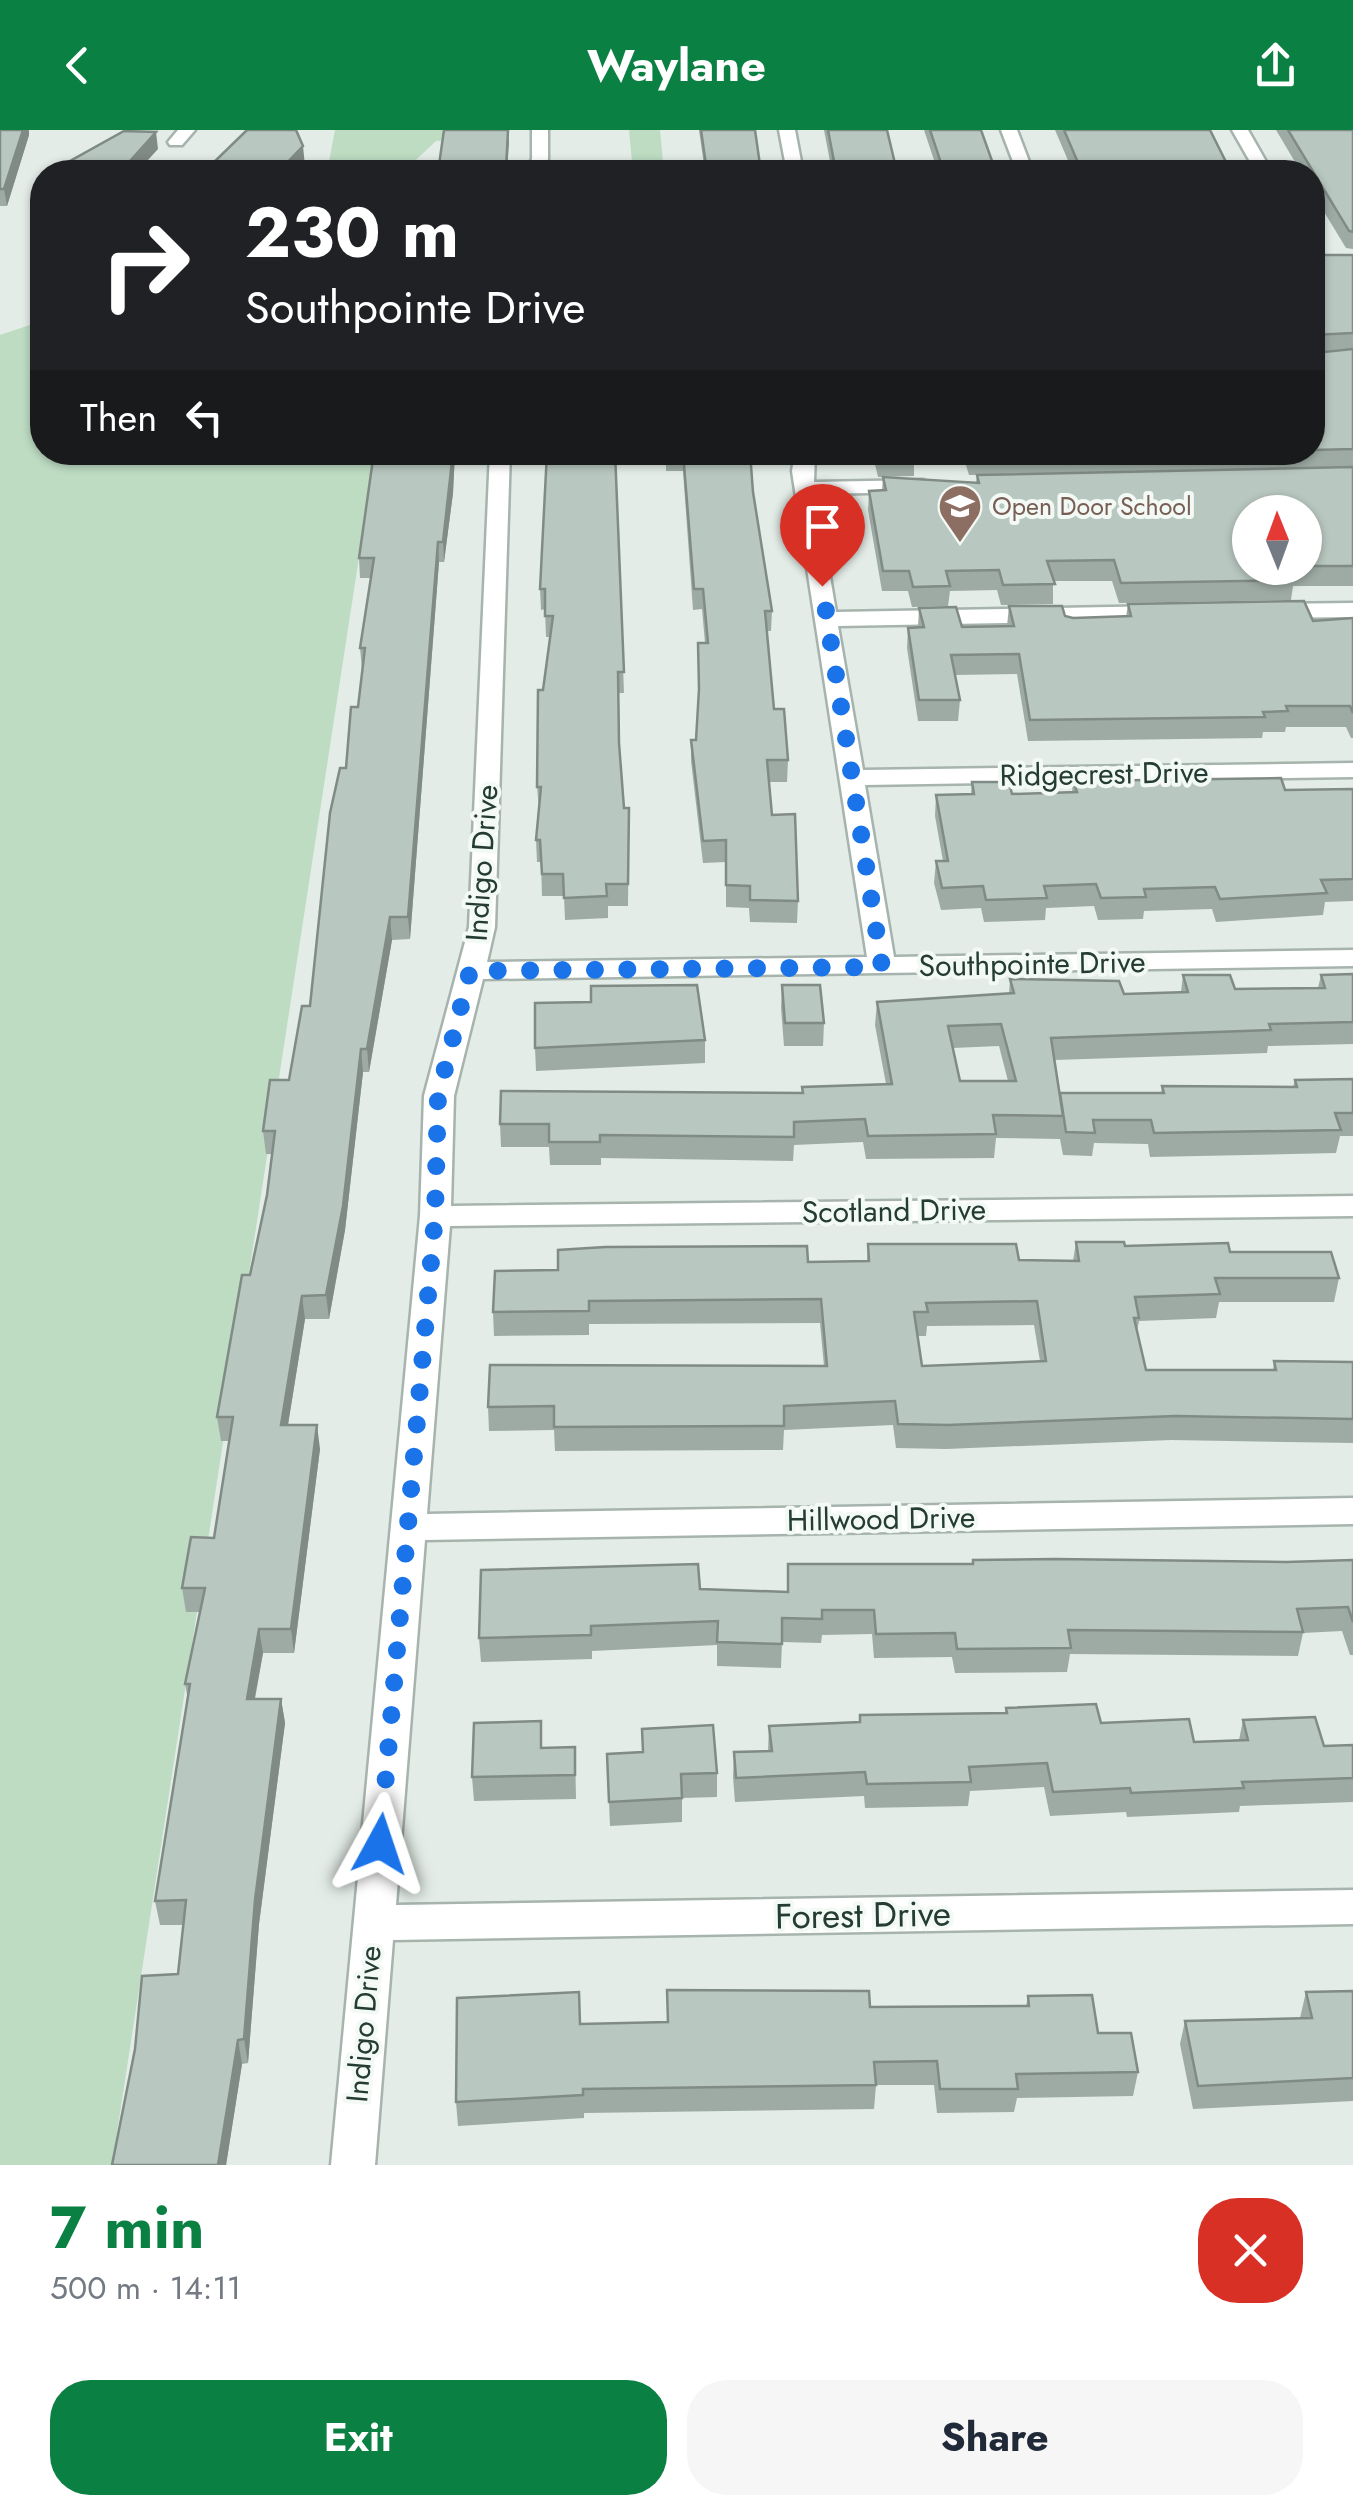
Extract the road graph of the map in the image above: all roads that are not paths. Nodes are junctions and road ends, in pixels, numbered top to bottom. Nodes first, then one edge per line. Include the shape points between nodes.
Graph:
1 (540, 130) edge
2 (786, 130) edge
3 (1010, 130) edge
4 (1240, 130) edge
5 (539, 160) edge
6 (792, 160) edge
7 (1021, 160) edge
8 (1257, 160) edge
9 (500, 465) edge
10 (805, 465) edge
11 (943, 486) edge
12 (806, 488) junction
13 (1353, 610) edge
14 (1197, 612) edge
15 (1256, 612) edge
16 (827, 619) junction
17 (1353, 770) edge
18 (855, 778) junction
19 (1353, 958) edge
20 (882, 967) junction
21 (470, 971) junction
22 (1353, 1206) edge
23 (435, 1216) junction
24 (1353, 1511) edge
25 (409, 1526) junction
26 (1353, 1907) edge
27 (372, 1923) junction
28 (353, 2165) edge

1 - 5 street
2 - 6 street
3 - 7 street
4 - 8 street
9 - 21 street, Indigo Drive via 482,928
10 - 12 street
11 - 12 street
12 - 16 street
13 - 15 street
14 - 16 street
16 - 18 street
17 - 18 street, Ridgecrest Drive
18 - 20 street
19 - 20 street, Southpointe Drive
20 - 21 street, Southpointe Drive
21 - 23 street, Indigo Drive via 438,1096
22 - 23 street, Scotland Drive
23 - 25 street, Indigo Drive
24 - 25 street, Hillwood Drive
25 - 27 street, Indigo Drive
26 - 27 street, Forest Drive
27 - 28 street, Indigo Drive

